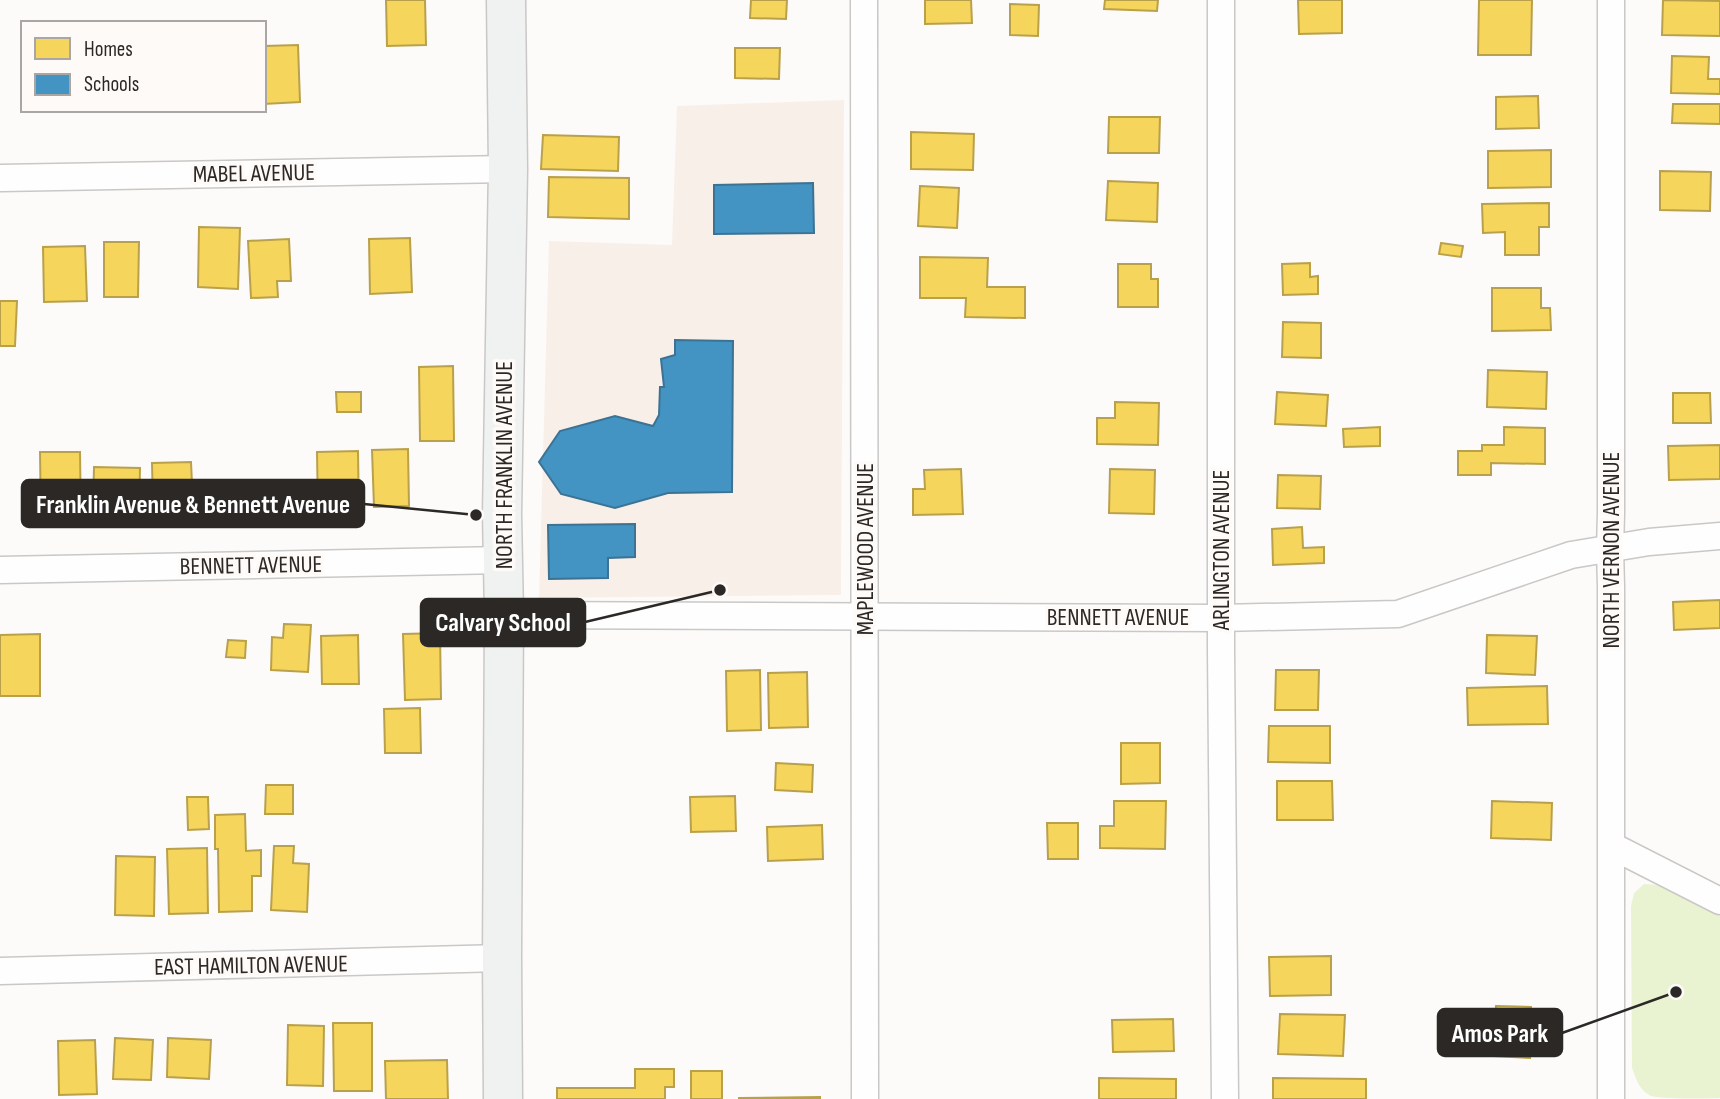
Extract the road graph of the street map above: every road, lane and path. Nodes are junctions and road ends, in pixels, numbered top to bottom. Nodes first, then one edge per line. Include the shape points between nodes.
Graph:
1 (506, 0) edge
2 (864, 0) edge
3 (1221, 0) edge
4 (1611, 0) edge
5 (508, 169) junction
6 (0, 178) edge
7 (1720, 536) edge
8 (1610, 549) junction
9 (503, 560) junction
10 (0, 570) edge
11 (504, 615) junction
12 (865, 616) junction
13 (1221, 618) junction
14 (1612, 846) junction
15 (1720, 901) edge
16 (502, 958) junction
17 (0, 971) edge
18 (503, 1099) edge
19 (865, 1099) edge
20 (1225, 1099) edge
21 (1611, 1099) edge

1 - 5 street, NORTH FRANKLIN AVENUE
2 - 12 street, MAPLEWOOD AVENUE
3 - 13 street, ARLINGTON AVENUE
4 - 8 street, NORTH VERNON AVENUE
5 - 6 street, MABEL AVENUE
5 - 9 street, NORTH FRANKLIN AVENUE
7 - 8 street, BENNETT AVENUE
8 - 13 street, BENNETT AVENUE via 1571,555 1398,614
8 - 14 street, NORTH VERNON AVENUE
9 - 10 street, BENNETT AVENUE
9 - 11 street, NORTH FRANKLIN AVENUE
11 - 12 street, BENNETT AVENUE
11 - 16 street, NORTH FRANKLIN AVENUE
12 - 13 street, BENNETT AVENUE
12 - 19 street, MAPLEWOOD AVENUE
13 - 20 street, ARLINGTON AVENUE
14 - 15 street
14 - 21 street, NORTH VERNON AVENUE
16 - 17 street, EAST HAMILTON AVENUE
16 - 18 street, NORTH FRANKLIN AVENUE

